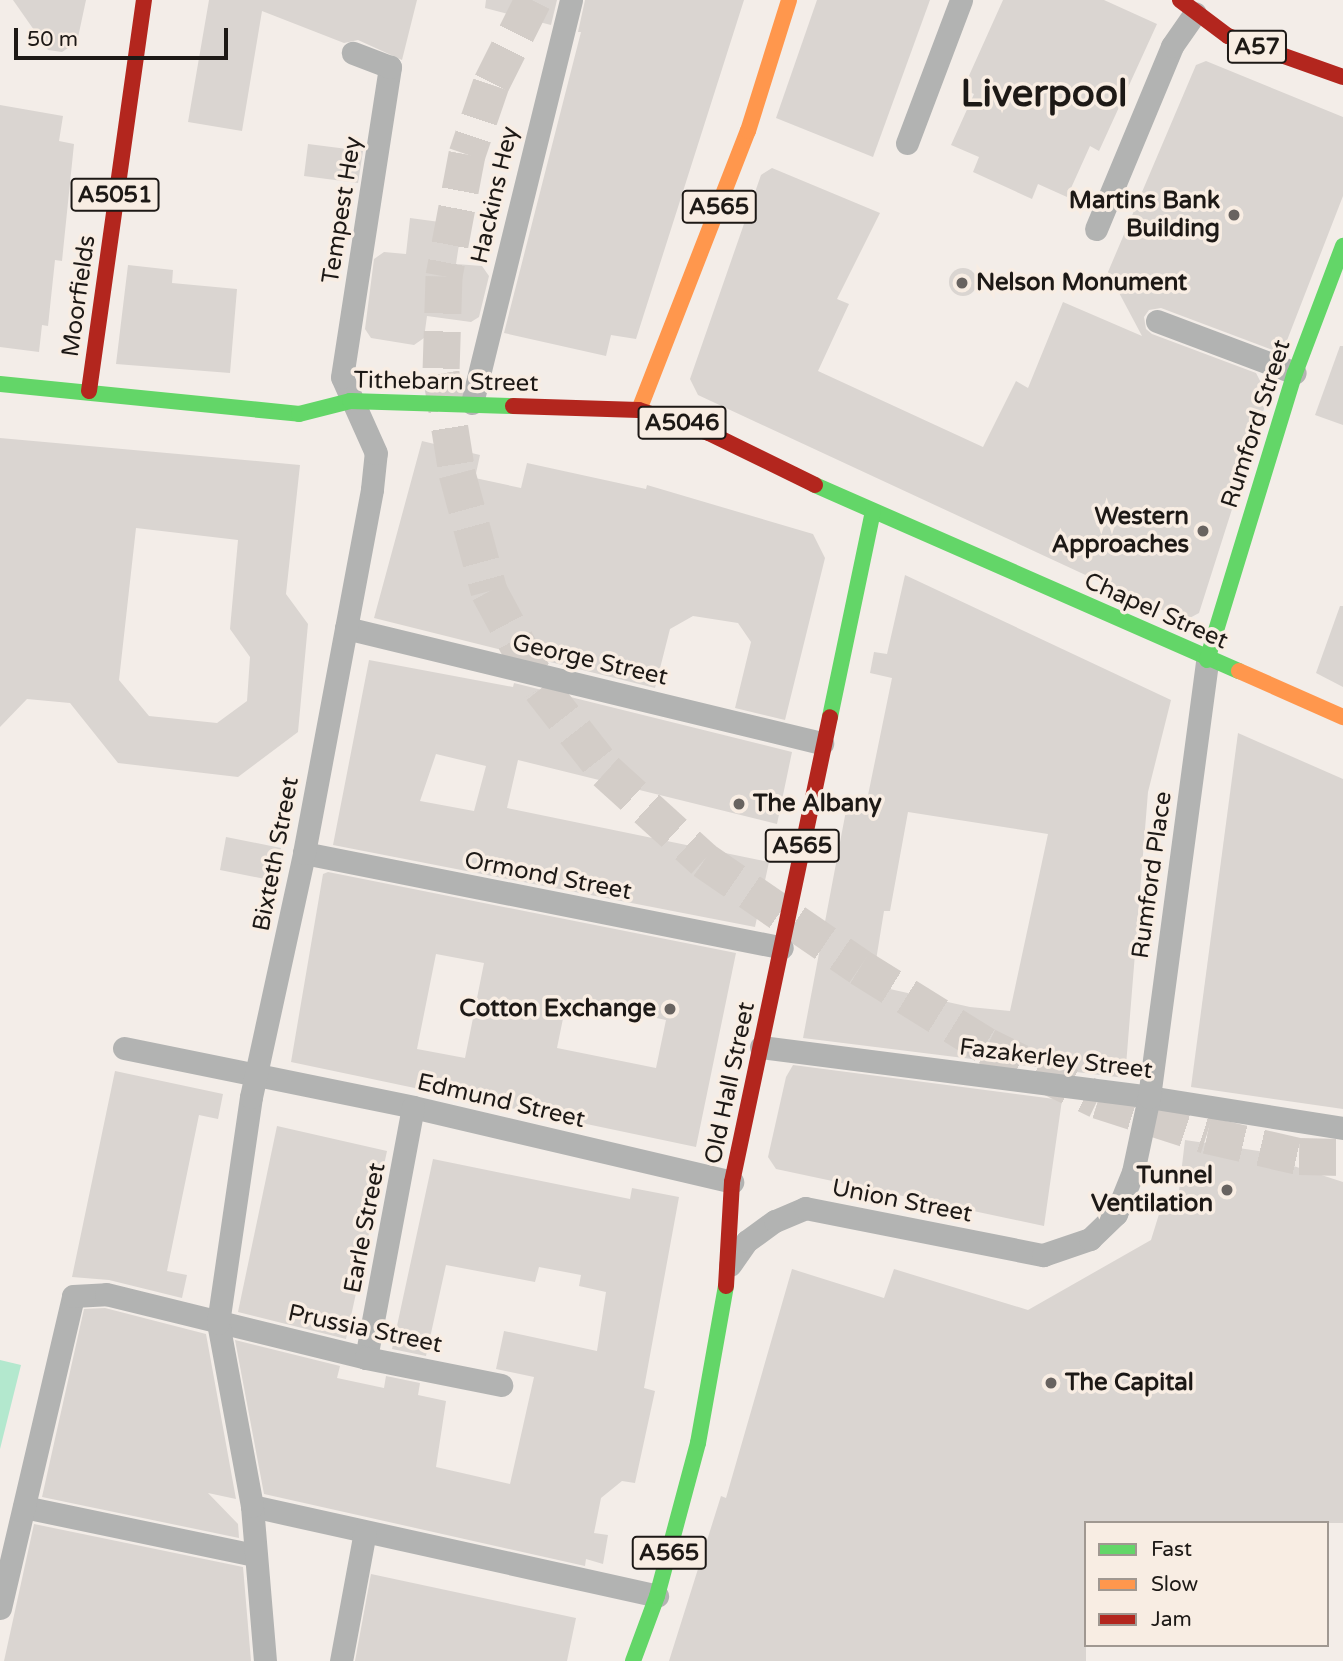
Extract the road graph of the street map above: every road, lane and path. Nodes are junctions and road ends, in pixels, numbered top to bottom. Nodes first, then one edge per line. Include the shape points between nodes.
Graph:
1 (145, 0) edge
2 (571, 0) edge
3 (789, 0) edge
4 (961, 0) edge
5 (1187, 7) edge
6 (353, 53) dead end
7 (1343, 77) edge
8 (907, 143) dead end
9 (1096, 229) dead end
10 (1343, 246) edge
11 (1157, 321) dead end
12 (1295, 373) junction
13 (0, 384) edge
14 (89, 391) junction
15 (350, 401) junction
16 (472, 403) junction
17 (639, 411) junction
18 (873, 511) junction
19 (346, 628) junction
20 (1207, 660) junction
21 (1343, 717) edge
22 (822, 743) junction
23 (304, 853) junction
24 (782, 948) junction
25 (761, 1047) junction
26 (124, 1048) dead end
27 (258, 1075) junction
28 (1149, 1097) junction
29 (413, 1107) junction
30 (1343, 1128) edge
31 (732, 1182) junction
32 (1043, 1255) joint
33 (730, 1265) junction
34 (218, 1323) junction
35 (366, 1358) junction
36 (501, 1385) dead end
37 (252, 1506) junction
38 (24, 1507) junction
39 (365, 1532) junction
40 (253, 1555) junction
41 (657, 1596) junction
42 (0, 1608) edge
43 (265, 1661) edge
44 (341, 1661) edge
45 (633, 1661) edge

1 - 14 main road, Moorfields / A5051
2 - 16 street, Hackins Hey
3 - 17 main road, A565 via 748,131
4 - 8 street
5 - 7 main road, A57 via 1228,36
5 - 9 street
6 - 15 street, Tempest Hey via 390,67 390,75 342,377
10 - 12 main road, Rumford Street
11 - 12 street
12 - 20 main road, Rumford Street
13 - 14 main road, Tithebarn Street / A5046
14 - 15 main road, Tithebarn Street / A5046 via 299,414
15 - 16 main road, Tithebarn Street / A5046
15 - 19 street, Bixteth Street via 376,453
16 - 17 main road, Tithebarn Street / A5046
17 - 18 main road, Tithebarn Street / A5046 via 709,433
18 - 20 main road, Chapel Street
18 - 22 main road, Old Hall Street / A565
19 - 22 street, George Street
19 - 23 street, Bixteth Street
20 - 21 main road, Chapel Street
20 - 28 street, Rumford Place
22 - 24 main road, Old Hall Street / A565
23 - 24 street, Ormond Street
23 - 27 street, Bixteth Street
24 - 25 main road, Old Hall Street / A565
25 - 28 street, Fazakerley Street
25 - 31 main road, Old Hall Street / A565
26 - 27 street, Edmund Street
27 - 29 street, Edmund Street
27 - 34 street, Bixteth Street
28 - 30 street, Fazakerley Street
28 - 32 street, Rumford Place via 1133,1172 1116,1214 1090,1240
29 - 31 street, Edmund Street
29 - 35 street, Earle Street
31 - 33 main road, Old Hall Street / A565 via 726,1235
32 - 33 street, Union Street via 805,1208 775,1221 747,1241
33 - 41 main road, Old Hall Street / A565 via 698,1443
34 - 35 street, Prussia Street
34 - 37 street, Bixteth Street
34 - 38 street, Prussia Street via 106,1294 74,1296
35 - 36 street, Prussia Street
37 - 39 street
37 - 40 street, Bixteth Street
38 - 40 street
38 - 42 street
39 - 41 street
39 - 44 street
40 - 43 street, Bixteth Street
41 - 45 main road, Old Hall Street / A565

